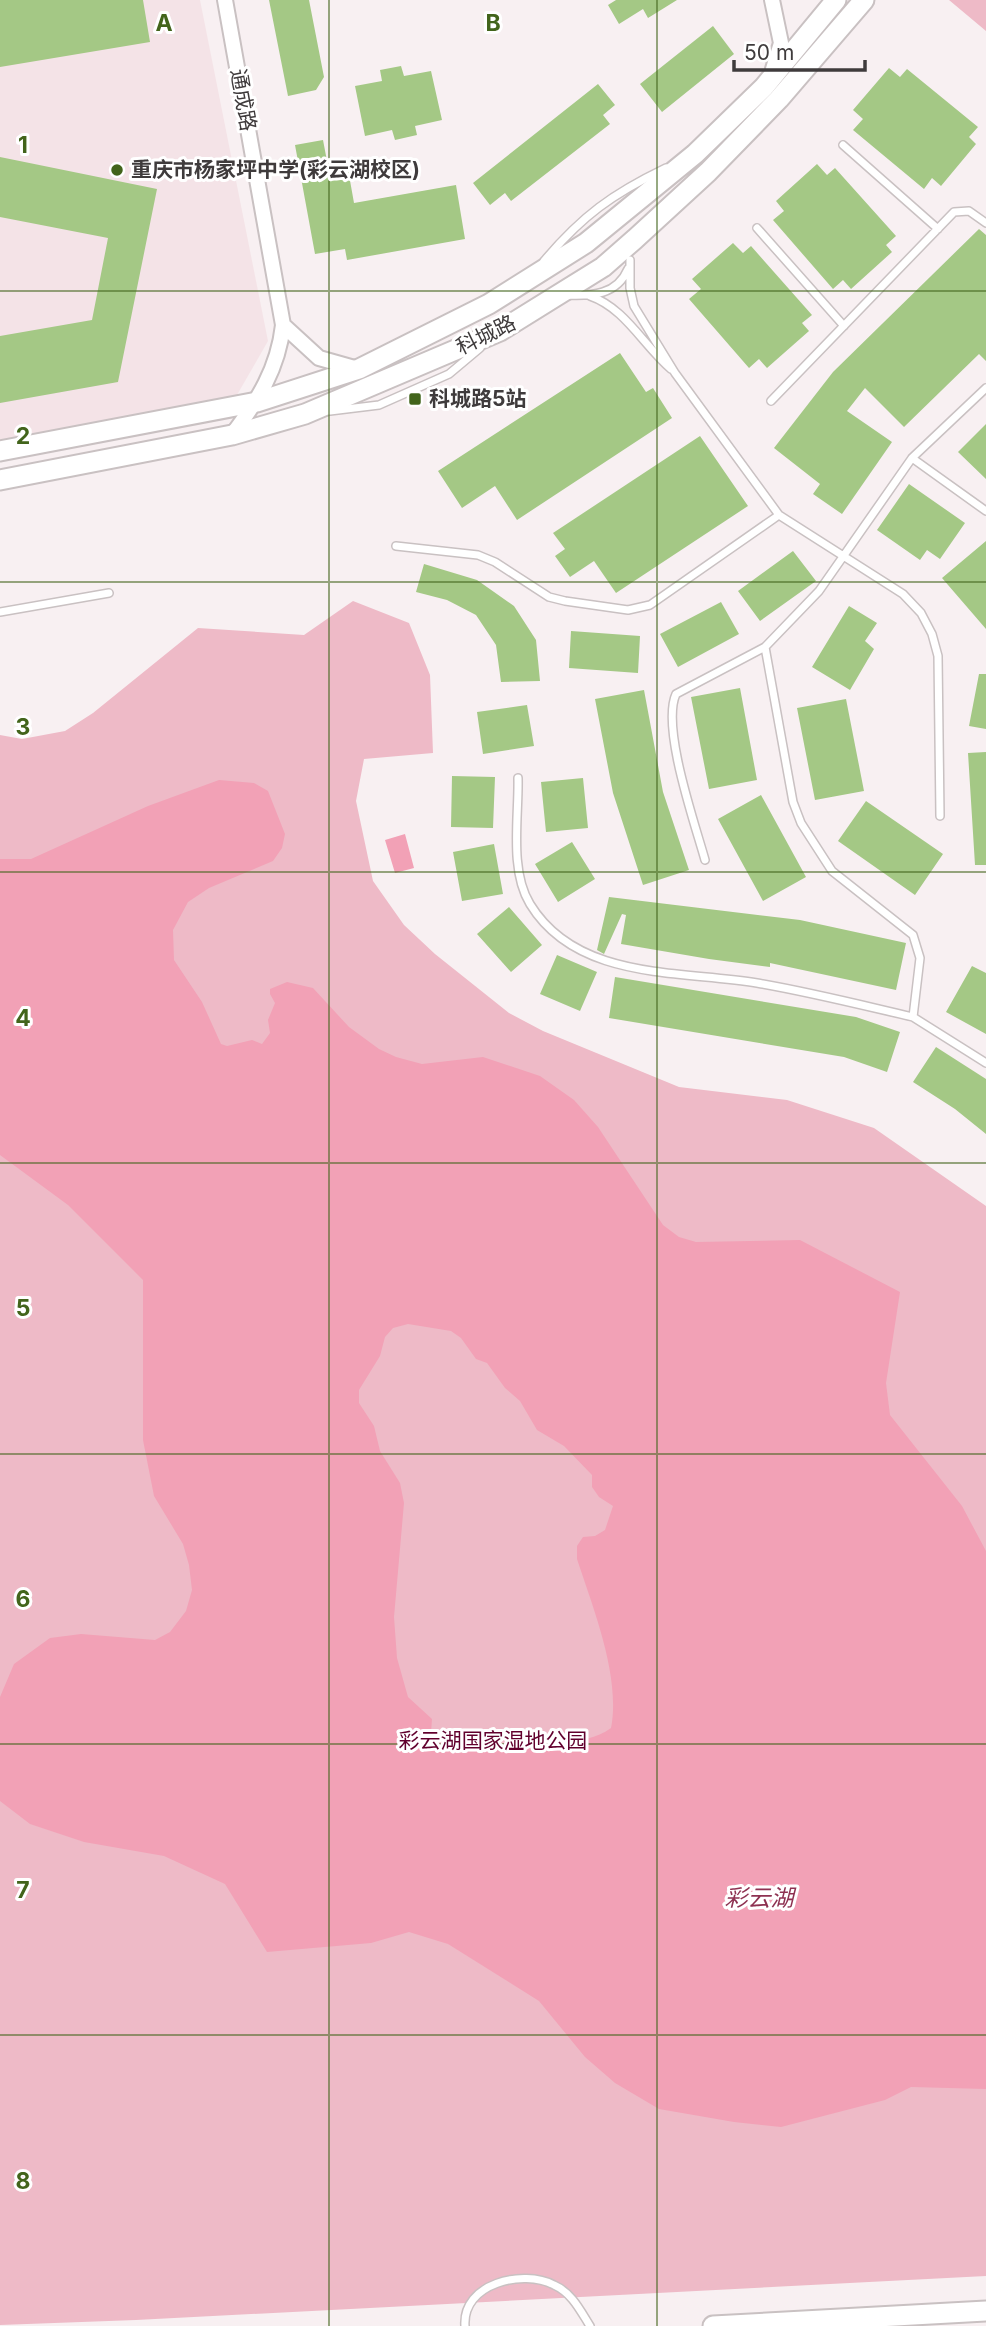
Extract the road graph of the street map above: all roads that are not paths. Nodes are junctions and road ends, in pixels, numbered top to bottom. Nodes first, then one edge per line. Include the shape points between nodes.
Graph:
1 (225, 0) edge
2 (772, 0) edge
3 (836, 0) edge
4 (864, 0) edge
5 (764, 88) junction
6 (843, 145) dead end
7 (986, 223) edge
8 (757, 228) dead end
9 (938, 229) junction
10 (635, 239) junction
11 (630, 260) junction
12 (559, 295) junction
13 (590, 296) junction
14 (283, 325) junction
15 (844, 326) junction
16 (359, 369) junction
17 (675, 373) junction
18 (986, 387) edge
19 (771, 401) dead end
20 (257, 402) junction
21 (232, 435) junction
22 (0, 451) edge
23 (912, 458) junction
24 (0, 480) edge
25 (986, 511) edge
26 (779, 515) junction
27 (396, 546) dead end
28 (844, 554) junction
29 (109, 593) dead end
30 (0, 612) edge
31 (765, 647) junction
32 (518, 778) dead end
33 (940, 816) dead end
34 (705, 860) dead end
35 (913, 1017) junction
36 (986, 1063) edge
37 (986, 2311) edge
38 (466, 2326) edge
39 (590, 2326) edge
40 (713, 2326) edge

1 - 14 street, 通成路
2 - 5 street via 781,43
3 - 5 main road, 科城路
4 - 10 main road, 科城路 via 779,99
5 - 16 main road, 科城路 via 695,154 586,243 489,304
6 - 9 lane
7 - 9 lane via 961,210
8 - 15 lane
9 - 15 lane
10 - 11 lane
10 - 12 main road, 科城路 via 603,267
11 - 13 lane via 619,283
11 - 17 lane via 634,306
12 - 13 lane
12 - 21 main road, 科城路 via 500,331 305,414
13 - 17 lane via 617,310
14 - 16 street via 319,358
14 - 20 street via 274,369
15 - 19 lane
16 - 20 main road, 科城路
17 - 26 lane
18 - 23 lane
20 - 21 street
20 - 22 main road, 科城路
21 - 24 main road, 科城路
23 - 25 lane
23 - 28 lane
26 - 27 lane via 639,609 549,597 478,555
26 - 28 lane
28 - 31 lane via 808,605
28 - 33 lane via 902,594 921,613 932,634 938,656
29 - 30 lane
31 - 34 lane via 683,687 672,703 683,785
31 - 35 lane via 793,802 832,871 913,935 920,958
32 - 35 lane via 522,887 541,918 566,942 601,960 634,968 754,982
35 - 36 lane
37 - 40 main road
38 - 39 lane via 474,2296 522,2279 538,2279 566,2292

